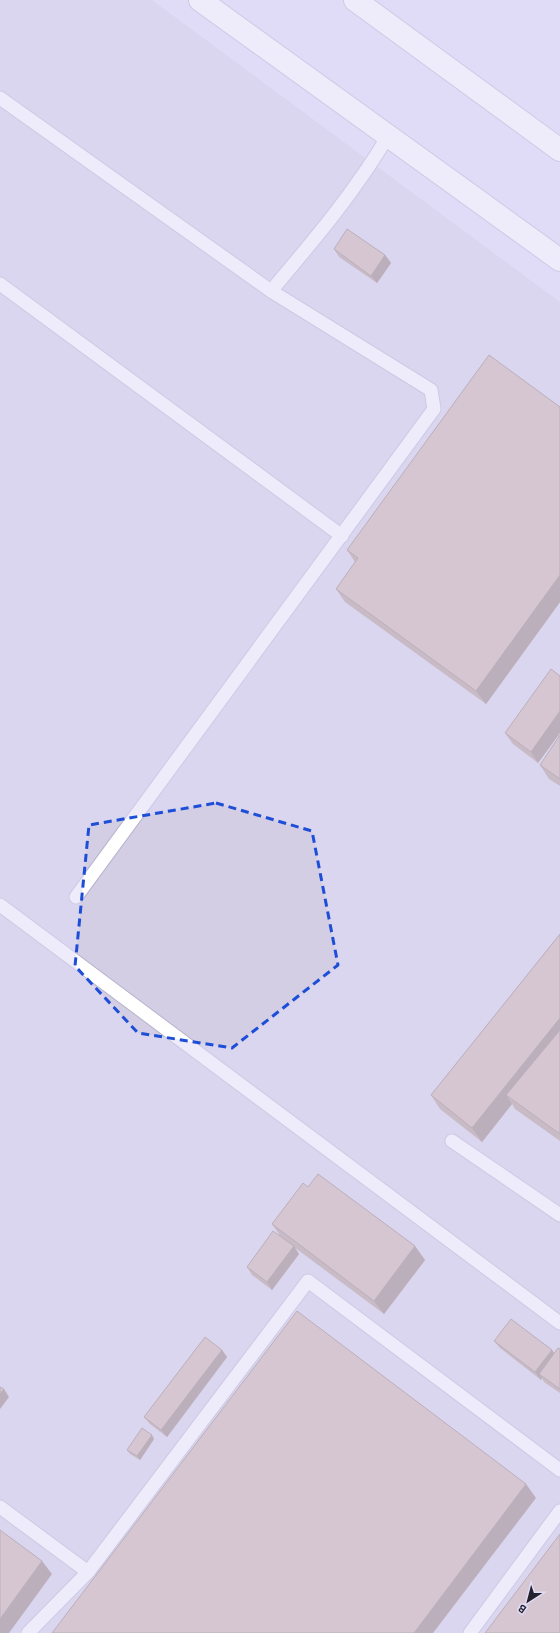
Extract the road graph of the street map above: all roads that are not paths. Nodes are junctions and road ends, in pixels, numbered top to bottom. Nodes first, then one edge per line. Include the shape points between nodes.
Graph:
1 (200, 0) edge
2 (355, 0) edge
3 (0, 98) edge
4 (388, 136) junction
5 (560, 150) edge
6 (560, 260) edge
7 (0, 284) edge
8 (272, 291) junction
9 (342, 536) junction
10 (76, 897) dead end
11 (0, 905) edge
12 (452, 1141) dead end
13 (560, 1215) edge
14 (560, 1323) edge
15 (560, 1470) edge
16 (0, 1507) edge
17 (560, 1511) edge
18 (88, 1572) junction
19 (28, 1633) edge
20 (470, 1633) edge

1 - 4 street
2 - 5 street
3 - 8 lane
4 - 6 street
4 - 8 lane via 362,178
7 - 9 lane
8 - 9 lane via 431,390 434,409
9 - 10 lane
11 - 14 lane
12 - 13 lane
15 - 18 lane via 308,1281
16 - 18 lane
17 - 20 lane
18 - 19 lane

